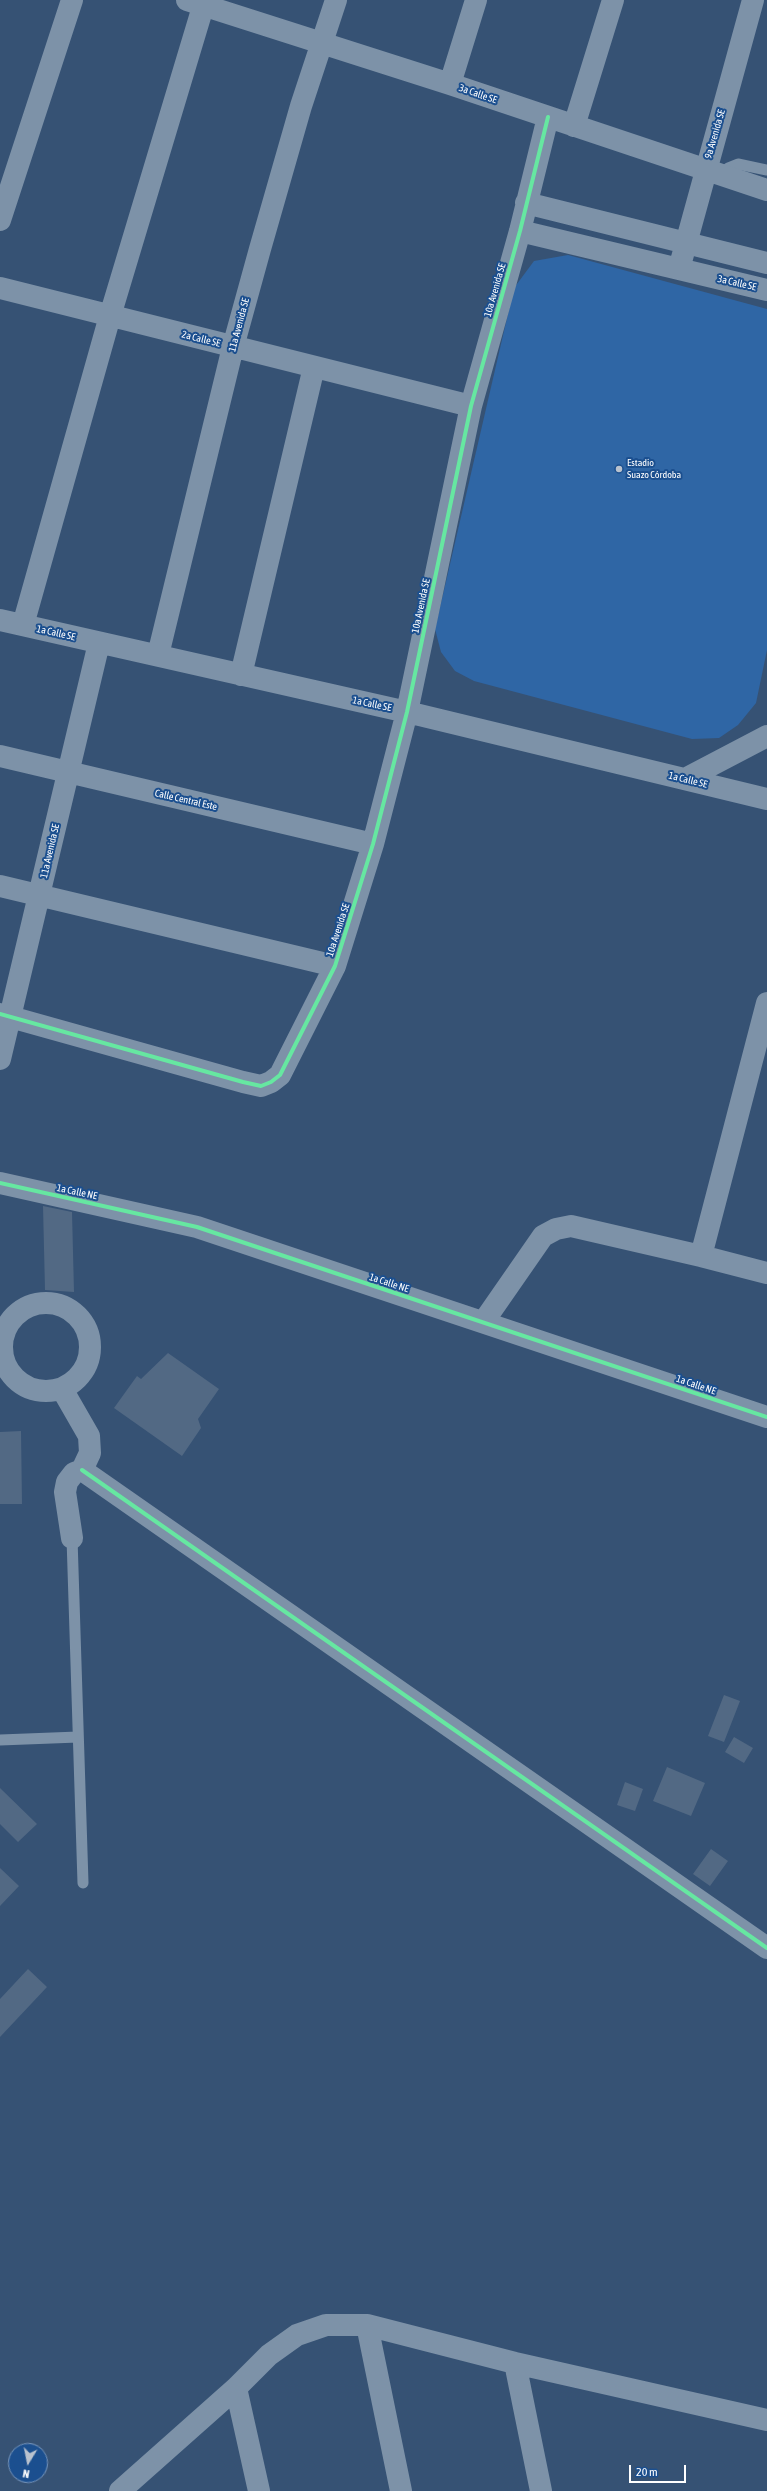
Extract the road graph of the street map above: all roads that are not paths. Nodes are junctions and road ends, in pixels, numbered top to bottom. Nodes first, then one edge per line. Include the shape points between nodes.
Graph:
1 (72, 0) edge
2 (336, 0) edge
3 (476, 0) edge
4 (613, 0) edge
5 (753, 0) edge
6 (198, 2) edge
7 (322, 42) junction
8 (450, 84) junction
9 (548, 118) junction
10 (574, 126) junction
11 (767, 170) edge
12 (716, 173) junction
13 (767, 190) edge
14 (526, 203) junction
15 (0, 220) edge
16 (520, 232) junction
17 (685, 244) junction
18 (767, 263) edge
19 (679, 269) junction
20 (0, 288) edge
21 (767, 290) edge
22 (110, 316) junction
23 (233, 347) junction
24 (314, 367) junction
25 (471, 406) junction
26 (0, 620) edge
27 (23, 625) junction
28 (99, 643) junction
29 (158, 655) junction
30 (241, 675) junction
31 (407, 712) junction
32 (767, 736) edge
33 (0, 756) edge
34 (68, 773) junction
35 (685, 779) junction
36 (767, 799) edge
37 (373, 844) junction
38 (0, 886) edge
39 (40, 896) junction
40 (335, 966) junction
41 (767, 1003) edge
42 (5, 1016) edge
43 (0, 1059) edge
44 (0, 1183) edge
45 (701, 1256) junction
46 (767, 1273) edge
47 (484, 1322) junction
48 (62, 1389) junction
49 (767, 1417) edge
50 (82, 1470) junction
51 (72, 1538) joint
52 (78, 1738) junction
53 (0, 1740) edge
54 (83, 1883) dead end
55 (767, 1948) edge
56 (367, 2325) junction
57 (515, 2363) junction
58 (236, 2388) junction
59 (767, 2420) edge
60 (120, 2491) edge
61 (259, 2491) edge
62 (400, 2491) edge
63 (540, 2491) edge

1 - 15 street
2 - 7 street, 11a Avenida SE
3 - 8 street
4 - 10 street
5 - 12 street, 9a Avenida SE
6 - 7 street, 3a Calle SE
6 - 22 street
7 - 8 street, 3a Calle SE
7 - 23 street, 11a Avenida SE via 279,182
8 - 9 street, 3a Calle SE
9 - 10 street, 3a Calle SE
9 - 14 street, 10a Avenida SE
10 - 12 street, 3a Calle SE
11 - 12 lane via 738,164
12 - 13 street, 3a Calle SE
12 - 17 street, 9a Avenida SE
14 - 16 street, 10a Avenida SE
14 - 17 street
16 - 19 street, 3a Calle SE
16 - 25 street, 10a Avenida SE
17 - 18 street
17 - 19 street, 9a Avenida SE
19 - 21 street, 3a Calle SE
20 - 22 street, 2a Calle SE
22 - 23 street, 2a Calle SE
22 - 27 street
23 - 24 street, 2a Calle SE
23 - 29 street, 11a Avenida SE
24 - 25 street, 2a Calle SE
24 - 30 street
25 - 31 street, 10a Avenida SE
26 - 27 street, 1a Calle SE
27 - 28 street, 1a Calle SE
28 - 29 street, 1a Calle SE
28 - 34 street, 11a Avenida SE
29 - 30 street, 1a Calle SE
30 - 31 street, 1a Calle SE
31 - 35 street, 1a Calle SE
31 - 37 street, 10a Avenida SE
32 - 35 street
33 - 34 street, Calle Central Este
34 - 37 street, Calle Central Este
34 - 39 street, 11a Avenida SE
35 - 36 street, 1a Calle SE
37 - 40 street, 10a Avenida SE
38 - 39 street
39 - 40 street
39 - 42 street, 11a Avenida SE
40 - 42 street, 10a Avenida SE via 280,1075 261,1086
41 - 45 street
42 - 43 street, 11a Avenida SE
44 - 47 street, 1a Calle NE via 197,1227
45 - 46 street
45 - 47 street via 571,1226 556,1229 543,1236
47 - 49 street, 1a Calle NE
48 - 48 street via 84,1371 91,1345 88,1331 81,1319 64,1307 43,1302 17,1313 8,1323 1,1350 4,1363 11,1375 22,1385 49,1392
48 - 50 street via 89,1436 90,1453
50 - 51 street via 74,1473 67,1482 65,1492
50 - 55 street
51 - 52 lane
52 - 53 lane
52 - 54 lane
56 - 57 street
56 - 58 street via 326,2325 297,2335 269,2355
56 - 62 street
57 - 59 street
57 - 63 street
58 - 60 street
58 - 61 street

